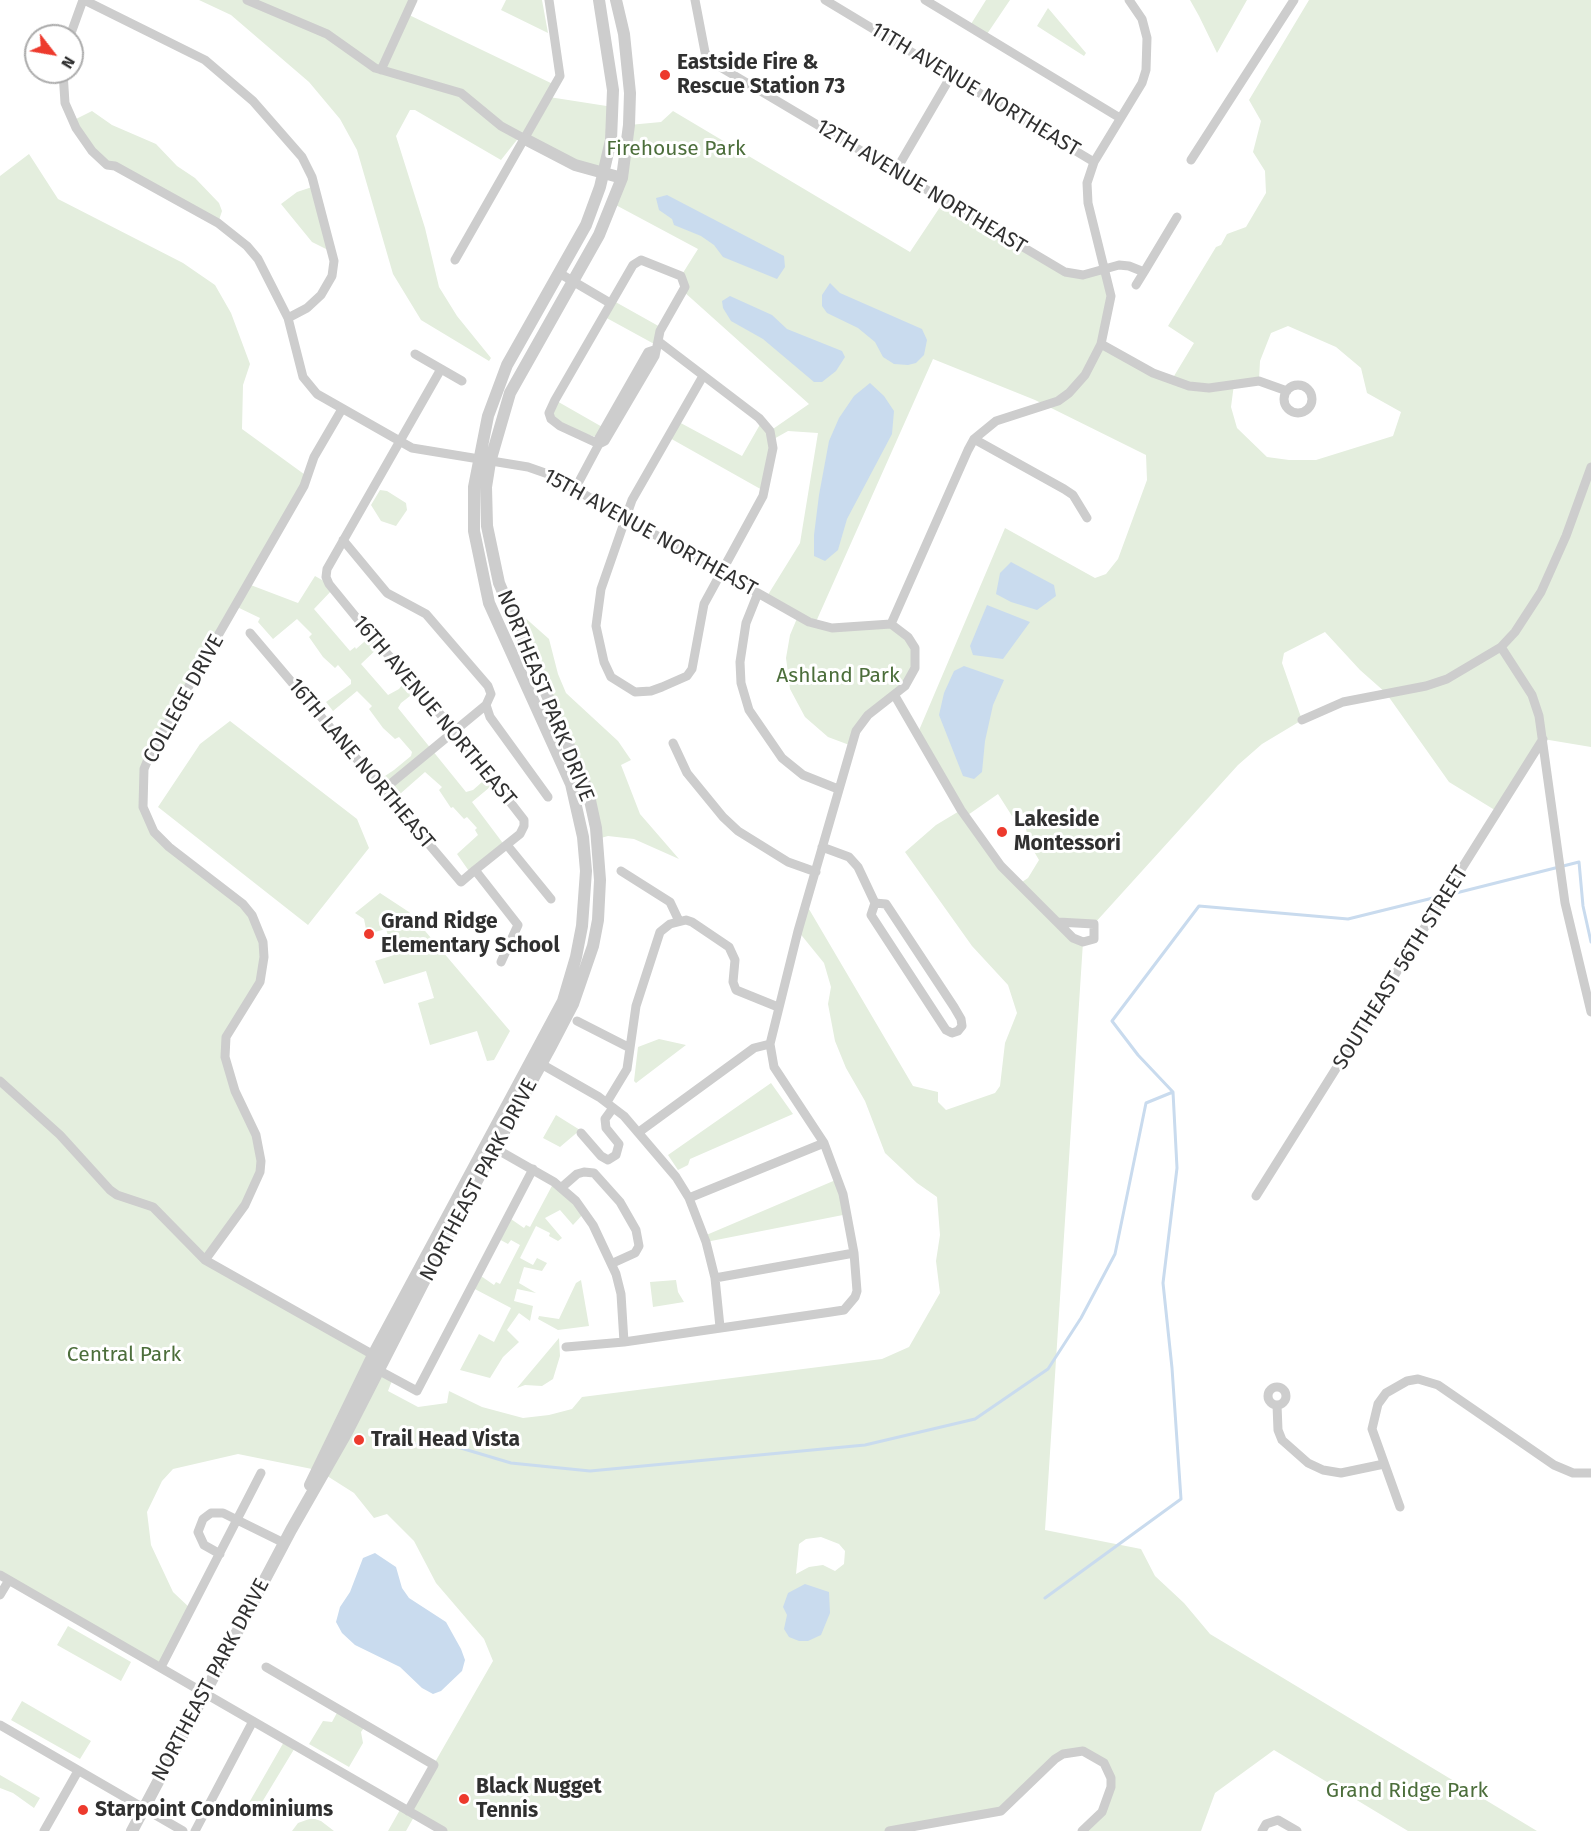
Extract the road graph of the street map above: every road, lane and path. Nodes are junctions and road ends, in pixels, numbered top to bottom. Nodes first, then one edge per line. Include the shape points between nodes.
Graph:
1 (83, 0) edge
2 (247, 0) edge
3 (414, 0) edge
4 (549, 0) edge
5 (599, 0) edge
6 (616, 0) edge
7 (695, 0) edge
8 (825, 0) edge
9 (925, 0) edge
10 (1129, 0) edge
11 (1294, 0) edge
12 (74, 24) edge
13 (381, 70) junction
14 (951, 76) junction
15 (63, 84) edge
16 (1120, 118) junction
17 (525, 139) junction
18 (1191, 160) dead end
19 (1094, 162) junction
20 (895, 172) junction
21 (603, 174) junction
22 (622, 178) junction
23 (1177, 217) dead end
24 (455, 260) dead end
25 (1106, 268) junction
26 (1144, 272) junction
27 (559, 273) junction
28 (572, 281) junction
29 (1136, 285) dead end
30 (610, 303) junction
31 (288, 318) junction
32 (1101, 344) junction
33 (656, 345) junction
34 (415, 354) dead end
35 (441, 369) junction
36 (703, 376) junction
37 (462, 381) dead end
38 (1287, 391) dead end
39 (342, 409) junction
40 (974, 439) junction
41 (399, 442) junction
42 (599, 444) junction
43 (484, 461) junction
44 (1591, 467) edge
45 (575, 489) junction
46 (624, 518) junction
47 (1087, 518) dead end
48 (343, 540) junction
49 (719, 572) junction
50 (758, 593) junction
51 (891, 624) junction
52 (250, 633) dead end
53 (1501, 647) junction
54 (895, 696) junction
55 (486, 705) junction
56 (1302, 720) dead end
57 (455, 731) junction
58 (1543, 739) junction
59 (672, 743) dead end
60 (838, 789) junction
61 (383, 790) junction
62 (548, 797) dead end
63 (507, 845) junction
64 (822, 847) junction
65 (476, 870) junction
66 (621, 871) dead end
67 (816, 872) junction
68 (551, 899) dead end
69 (875, 903) junction
70 (679, 921) junction
71 (1058, 922) dead end
72 (501, 962) dead end
73 (778, 1007) junction
74 (1591, 1012) edge
75 (578, 1021) dead end
76 (770, 1044) junction
77 (630, 1048) junction
78 (536, 1061) junction
79 (0, 1081) edge
80 (610, 1105) junction
81 (639, 1132) junction
82 (582, 1133) dead end
83 (824, 1143) junction
84 (491, 1146) junction
85 (533, 1169) junction
86 (561, 1188) junction
87 (1256, 1196) dead end
88 (689, 1198) junction
89 (854, 1253) junction
90 (205, 1260) junction
91 (613, 1263) junction
92 (715, 1278) junction
93 (720, 1328) junction
94 (624, 1342) junction
95 (566, 1347) dead end
96 (378, 1362) junction
97 (1277, 1405) dead end
98 (1384, 1464) junction
99 (261, 1473) dead end
100 (1591, 1473) edge
101 (1400, 1507) dead end
102 (238, 1520) junction
103 (284, 1543) junction
104 (220, 1554) junction
105 (4, 1577) edge
106 (0, 1595) edge
107 (161, 1667) junction
108 (266, 1667) dead end
109 (205, 1692) junction
110 (253, 1721) junction
111 (0, 1725) edge
112 (78, 1771) junction
113 (144, 1808) junction
114 (408, 1811) junction
115 (44, 1831) edge
116 (132, 1831) edge
117 (183, 1831) edge
118 (195, 1831) edge
119 (443, 1831) edge
120 (889, 1831) edge
121 (1082, 1831) edge
122 (1262, 1831) edge
123 (1297, 1831) edge

1 - 12 street
1 - 31 street via 206,60 253,101 302,158 312,177 334,261 332,276 321,295
2 - 13 street via 327,34
3 - 13 street
4 - 17 street via 560,76
5 - 21 street, NORTHEAST PARK DRIVE via 613,90 611,140
6 - 22 street, NORTHEAST PARK DRIVE via 630,93
7 - 20 street, 12TH AVENUE NORTHEAST via 710,60
8 - 14 street, 11TH AVENUE NORTHEAST
9 - 16 street
10 - 16 street via 1142,19 1148,54 1142,83
11 - 18 street
13 - 17 street via 461,93 501,126
14 - 19 street, 11TH AVENUE NORTHEAST
14 - 20 street
15 - 31 street, 15TH AVENUE NORTHEAST via 68,112 92,151 107,165 234,234 258,259
16 - 19 street
17 - 21 street via 562,160
17 - 24 street
19 - 25 street via 1086,192
20 - 25 street, 12TH AVENUE NORTHEAST via 1065,272 1083,275
21 - 22 street
21 - 27 street, NORTHEAST PARK DRIVE via 586,225
22 - 28 street, NORTHEAST PARK DRIVE via 599,236
23 - 26 street
25 - 26 street, 12TH AVENUE NORTHEAST via 1129,266
25 - 32 street via 1111,307
26 - 29 street
27 - 28 street
27 - 43 street, NORTHEAST PARK DRIVE via 507,365 488,416
28 - 30 street
28 - 43 street, NORTHEAST PARK DRIVE via 510,393
30 - 33 street via 637,262 646,261 681,276 685,287
30 - 42 street via 549,414 560,426
31 - 39 street, 15TH AVENUE NORTHEAST via 306,383
32 - 38 street via 1153,373 1189,386 1209,388 1259,381
32 - 40 street via 1085,375 1069,393 1046,405 1002,417
33 - 36 street
33 - 42 street via 655,356 605,441
34 - 35 street
35 - 37 street
35 - 41 street
36 - 46 street
36 - 49 street via 759,418 770,431 773,448 763,496
39 - 41 street, 15TH AVENUE NORTHEAST
39 - 90 street, COLLEGE DRIVE via 314,457 304,486 144,768 143,807 154,832 243,904 263,942 260,982 226,1037 225,1046 235,1091 259,1145 260,1172 245,1205
40 - 47 street via 1073,495
40 - 51 street
41 - 43 street, 15TH AVENUE NORTHEAST via 429,453
41 - 48 street
42 - 45 street
43 - 45 street, 15TH AVENUE NORTHEAST via 537,469
43 - 78 street, NORTHEAST PARK DRIVE via 474,487 474,531 489,603 571,784 584,837 586,896 576,957
44 - 53 street via 1541,592
45 - 46 street, 15TH AVENUE NORTHEAST
46 - 49 street, 15TH AVENUE NORTHEAST
46 - 49 street via 599,596 596,626 611,676 635,692 651,691 687,676 692,669 704,604
48 - 55 street via 387,593 426,614 488,686 491,694
48 - 57 street, 16TH AVENUE NORTHEAST via 327,568 329,584
49 - 50 street, 15TH AVENUE NORTHEAST
50 - 51 street, 15TH AVENUE NORTHEAST via 821,626
50 - 60 street via 746,622 740,662 748,710 782,758 803,775
51 - 54 street via 908,637 916,657 911,678
52 - 61 street, 16TH LANE NORTHEAST
53 - 56 street via 1447,679 1343,702
53 - 58 street via 1532,695
54 - 60 street via 856,731
54 - 71 street via 972,827 1002,866
55 - 57 street
55 - 62 street via 490,717
57 - 61 street
57 - 63 street, 16TH AVENUE NORTHEAST via 524,820 523,829
58 - 74 street via 1564,898
58 - 87 street, SOUTHEAST 56TH STREET
59 - 67 street via 687,773 743,835 788,862
60 - 64 street
61 - 65 street, 16TH LANE NORTHEAST via 461,882
63 - 65 street, 16TH AVENUE NORTHEAST
63 - 68 street
64 - 67 street
64 - 69 street via 853,861
65 - 72 street via 518,925
66 - 70 street via 670,902
67 - 73 street
69 - 69 street via 871,915 946,1030 958,1031 961,1019 954,1007 886,904
70 - 73 street via 699,926 729,947 735,960 736,990
70 - 77 street via 660,932 636,1006
73 - 76 street
75 - 77 street
76 - 81 street via 754,1048
76 - 83 street via 774,1067
77 - 80 street via 625,1076
78 - 80 street
78 - 84 street, NORTHEAST PARK DRIVE
79 - 90 street via 60,1135 110,1190 153,1207
80 - 81 street
80 - 82 street via 606,1128 619,1144 616,1155 608,1160 601,1156
81 - 88 street
83 - 88 street
83 - 89 street via 843,1194
84 - 85 street
84 - 96 street, NORTHEAST PARK DRIVE
85 - 86 street
85 - 96 street via 417,1390
86 - 91 street via 589,1219
86 - 91 street via 577,1174 594,1173 621,1202 636,1230 639,1246 635,1253
88 - 92 street
89 - 92 street
89 - 93 street via 857,1291 844,1310
90 - 96 street
91 - 94 street via 621,1294
92 - 93 street
93 - 94 street
94 - 95 street
96 - 103 street, NORTHEAST PARK DRIVE via 316,1470
97 - 98 street via 1282,1440 1308,1463 1341,1473
98 - 100 street via 1372,1429 1378,1404 1394,1386 1418,1379 1438,1385 1554,1465 1573,1473
98 - 101 street
99 - 102 street
102 - 103 street
102 - 104 street
102 - 104 street via 223,1513 211,1513 203,1519 198,1532 200,1539
103 - 109 street, NORTHEAST PARK DRIVE
104 - 107 street
105 - 106 street
105 - 107 street
107 - 109 street
108 - 114 street via 434,1765
109 - 110 street
109 - 113 street, NORTHEAST PARK DRIVE
110 - 114 street
110 - 118 street
111 - 112 street
112 - 113 street
112 - 115 street
113 - 116 street, NORTHEAST PARK DRIVE
113 - 117 street
114 - 119 street
120 - 121 street via 1001,1810 1055,1759 1083,1751 1104,1763 1111,1787 1102,1812
122 - 123 street via 1278,1820

